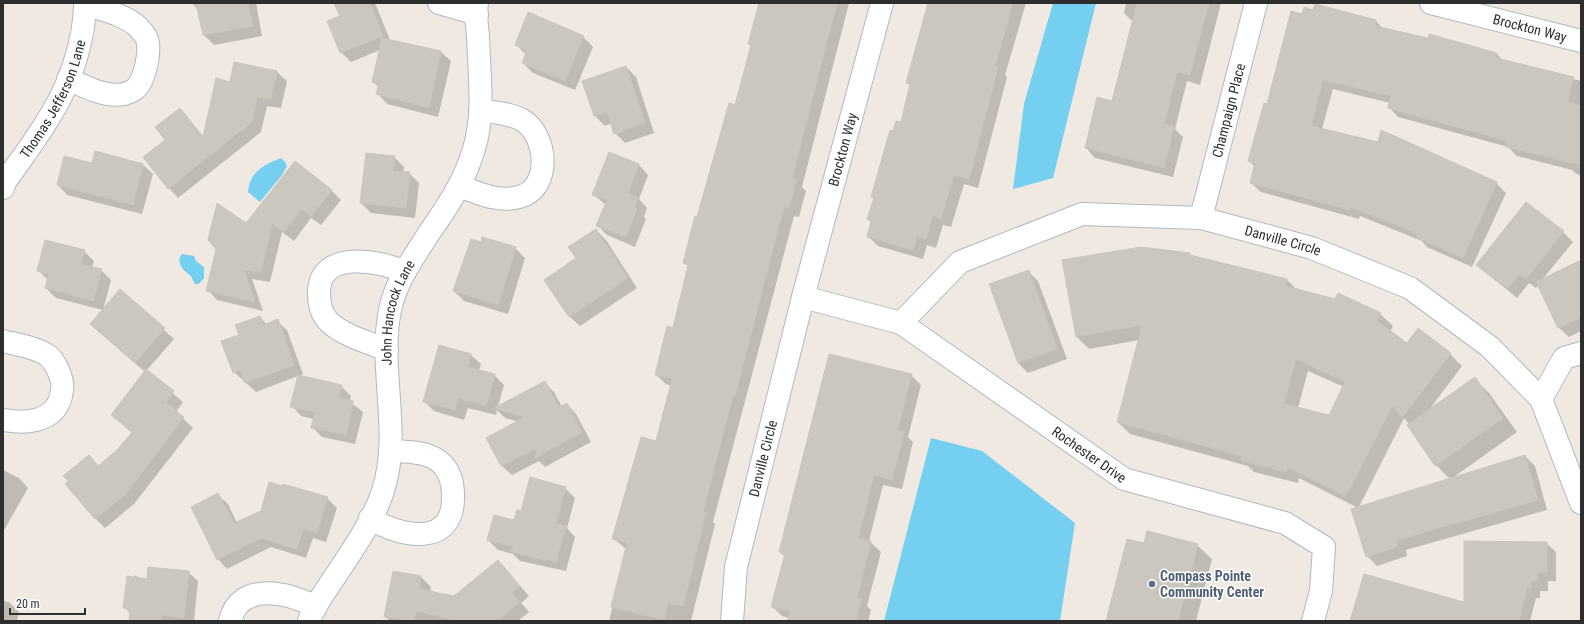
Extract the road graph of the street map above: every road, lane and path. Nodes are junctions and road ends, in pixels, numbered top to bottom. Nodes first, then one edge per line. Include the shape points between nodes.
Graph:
1 (85, 3) edge
2 (439, 3) edge
3 (882, 3) edge
4 (1256, 3) edge
5 (1431, 3) edge
6 (477, 9) edge
7 (1581, 42) edge
8 (68, 79) junction
9 (480, 110) junction
10 (4, 184) edge
11 (459, 186) junction
12 (1201, 218) junction
13 (405, 272) junction
14 (803, 297) junction
15 (900, 323) junction
16 (3, 341) edge
17 (387, 350) junction
18 (1581, 353) edge
19 (1541, 399) junction
20 (3, 420) edge
21 (390, 451) junction
22 (1581, 503) edge
23 (370, 518) junction
24 (312, 614) edge
25 (230, 621) edge
26 (732, 621) edge
27 (1313, 621) edge

1 - 8 street, Thomas Jefferson Lane via 79,47
1 - 8 street via 137,26 146,37 149,48 147,61 135,89 123,94 90,89
2 - 6 street
3 - 14 street, Brockton Way
4 - 12 street, Champaign Place
5 - 7 street, Brockton Way
6 - 9 street, John Hancock Lane
8 - 10 street, Thomas Jefferson Lane via 54,110
9 - 11 street, John Hancock Lane via 475,147
9 - 11 street via 523,120 536,133 540,144 542,170 539,181 530,192 519,198 505,199
11 - 13 street, John Hancock Lane
12 - 15 street, Danville Circle via 1082,214 960,262
12 - 19 street, Danville Circle via 1312,248 1410,288 1490,347
13 - 17 street, John Hancock Lane via 390,309
13 - 17 street via 378,263 346,262 332,268 322,277 319,288 322,312 330,322 345,333
14 - 15 street, Rochester Drive
14 - 26 street, Danville Circle via 736,567
15 - 27 street, Rochester Drive via 1124,479 1285,523 1324,547 1321,591
16 - 20 street via 47,355 58,368 64,385 59,403 52,413 38,420 17,423
17 - 21 street, John Hancock Lane
18 - 19 street via 1564,358
19 - 22 street, Danville Circle
21 - 23 street, John Hancock Lane via 383,492
21 - 23 street via 431,456 442,463 450,475 453,488 452,515 437,531 421,534 384,527
23 - 24 street, John Hancock Lane
24 - 25 street via 288,595 258,593 238,604

